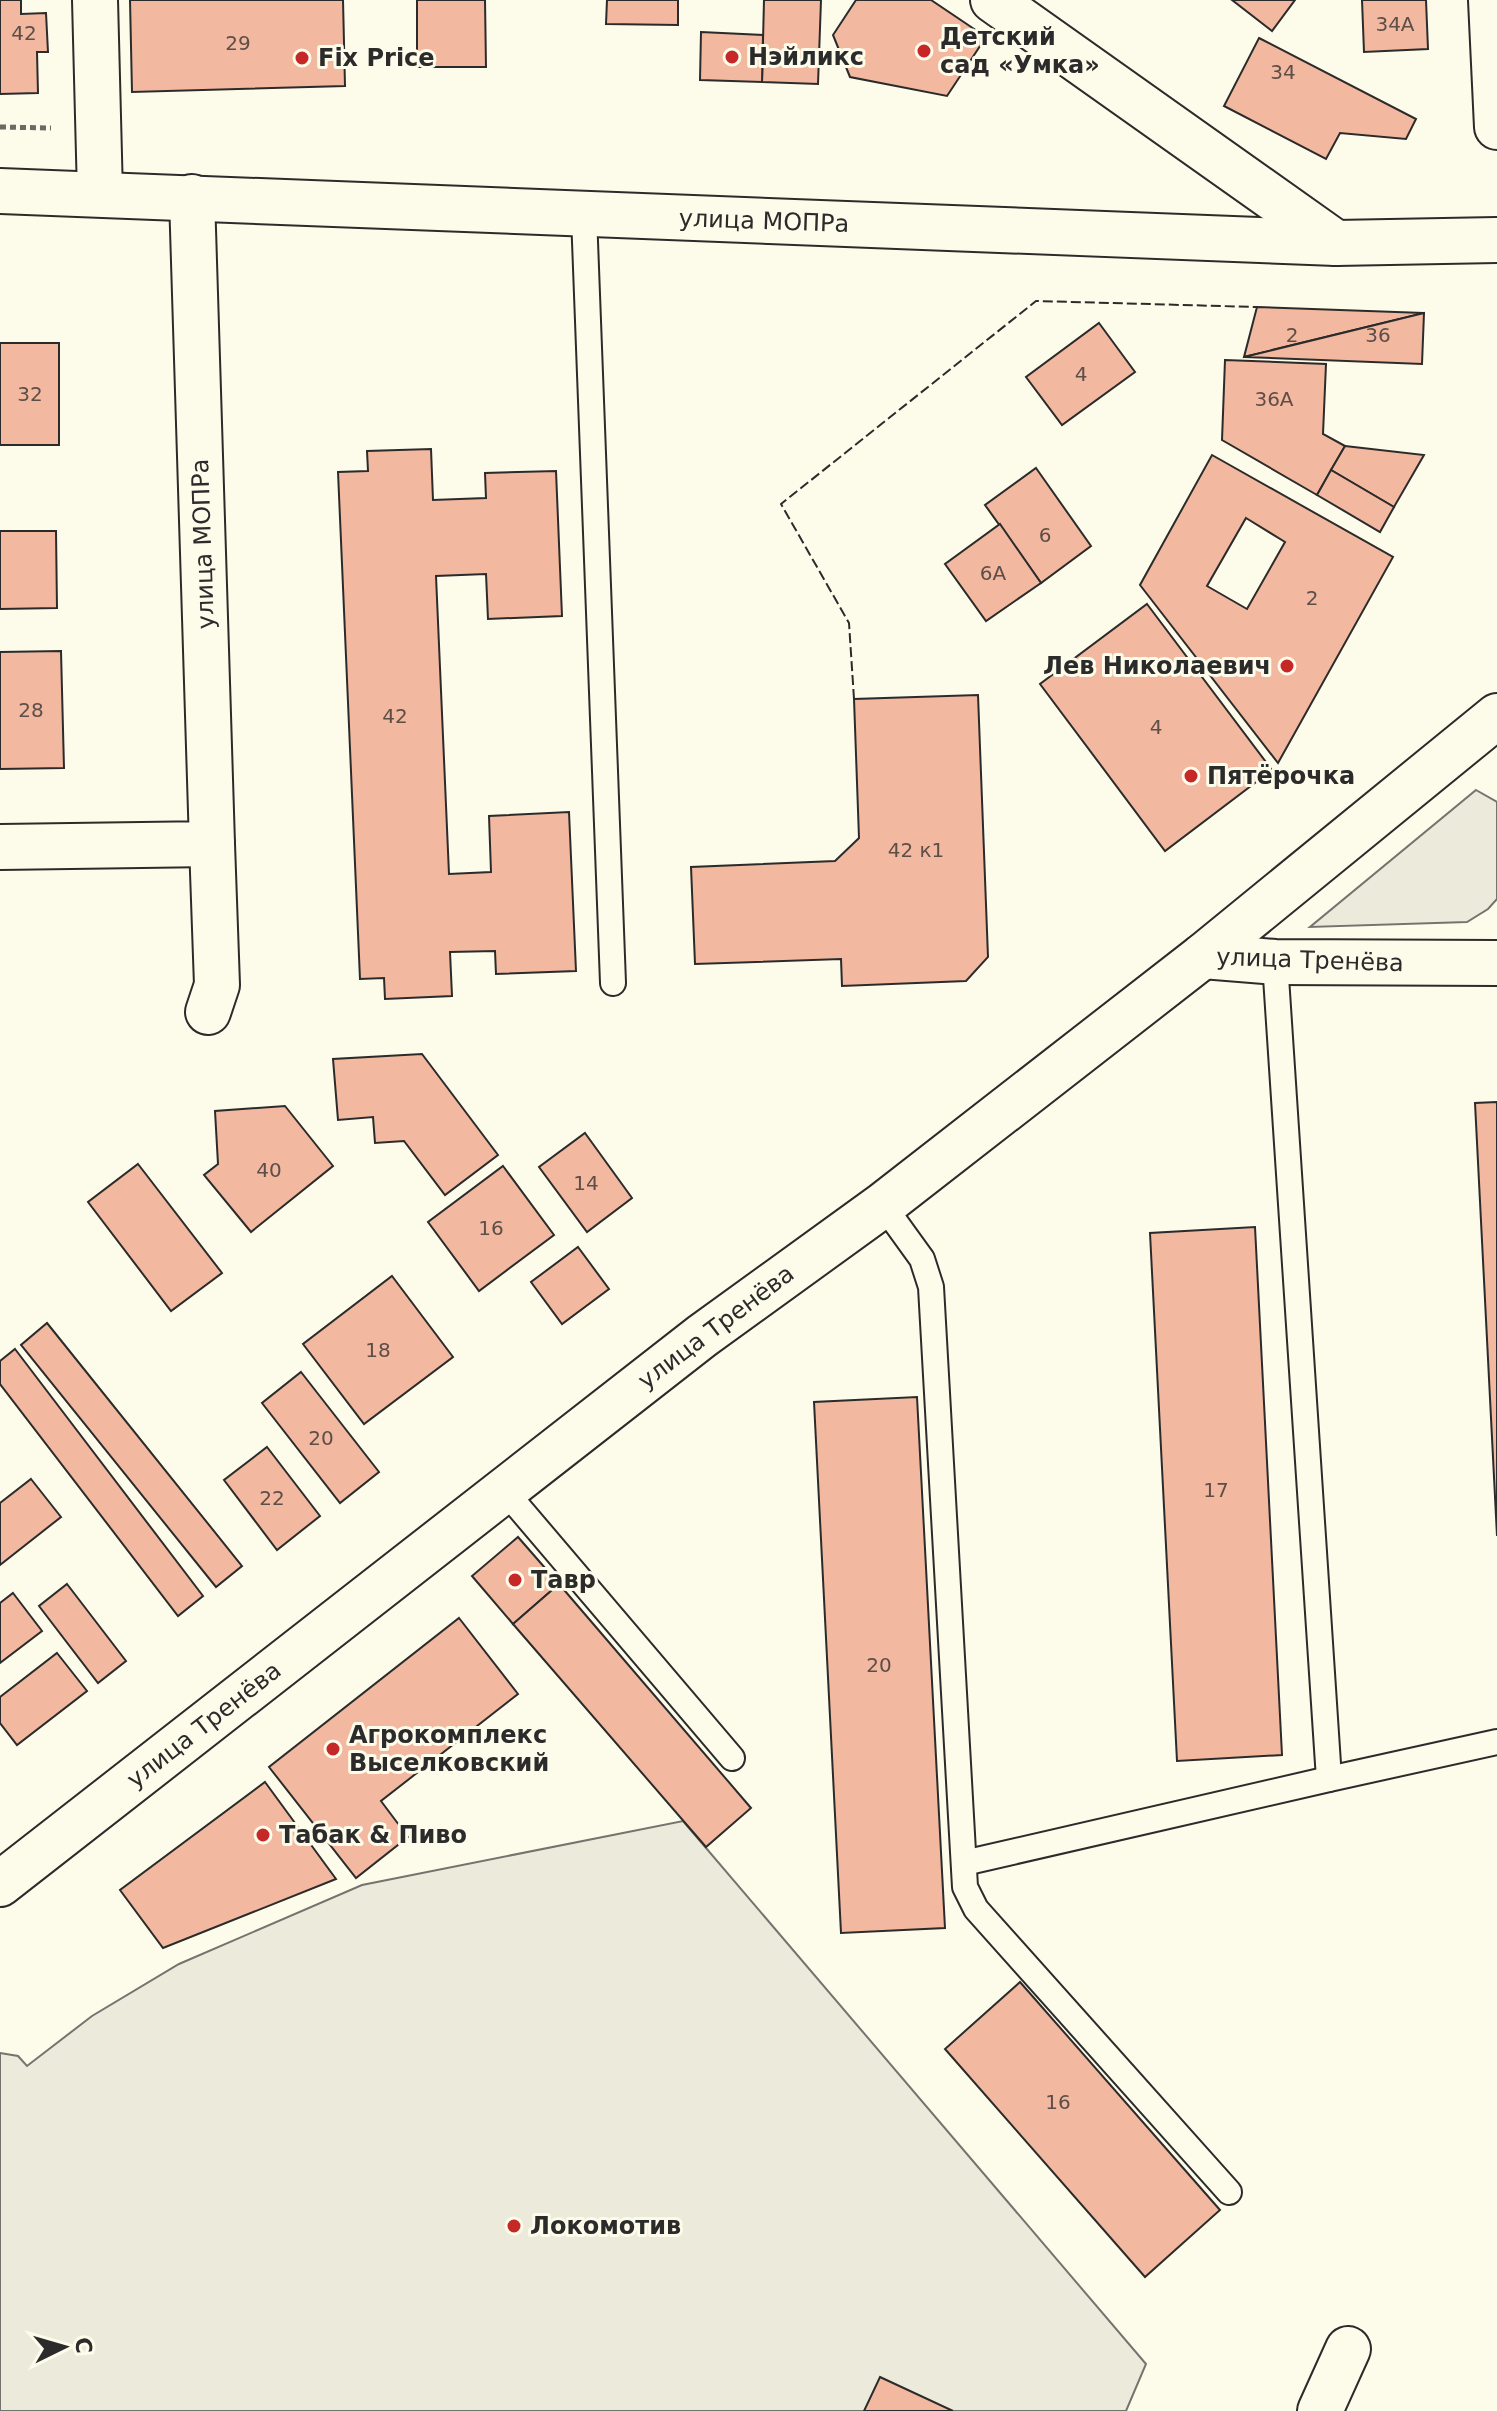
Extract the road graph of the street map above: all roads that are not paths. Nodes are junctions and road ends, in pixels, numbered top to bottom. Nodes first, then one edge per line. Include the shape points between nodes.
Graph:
1 (95, 0) edge
2 (993, 0) edge
3 (1491, 0) edge
4 (1497, 127) edge
5 (0, 191) edge
6 (100, 194) junction
7 (192, 197) junction
8 (584, 215) junction
9 (1497, 240) edge
10 (1336, 243) junction
11 (1497, 716) edge
12 (212, 844) junction
13 (0, 847) edge
14 (1203, 956) junction
15 (1275, 962) junction
16 (1497, 963) edge
17 (613, 983) dead end
18 (208, 1012) dead end
19 (883, 1205) junction
20 (504, 1490) junction
21 (1497, 1742) edge
22 (732, 1758) dead end
23 (1329, 1779) junction
24 (964, 1863) junction
25 (0, 1884) edge
26 (1229, 2192) dead end
27 (1348, 2349) dead end
28 (1320, 2411) edge

1 - 6 street
2 - 10 street
3 - 4 street
5 - 6 street, улица МОПРа
6 - 7 street, улица МОПРа
7 - 8 street, улица МОПРа
7 - 12 street, улица МОПРа
8 - 10 street, улица МОПРа
8 - 17 lane
9 - 10 street, улица МОПРа
11 - 14 street
12 - 13 street
12 - 18 street, улица МОПРа via 217,985
14 - 15 street, улица Тренёва
14 - 19 street, улица Тренёва
15 - 16 street, улица Тренёва
15 - 23 lane
19 - 20 street, улица Тренёва via 702,1336
19 - 24 lane via 922,1259 931,1287
20 - 22 lane
20 - 25 street, улица Тренёва
21 - 23 lane
23 - 24 lane
24 - 26 lane via 965,1887 976,1909
27 - 28 street

